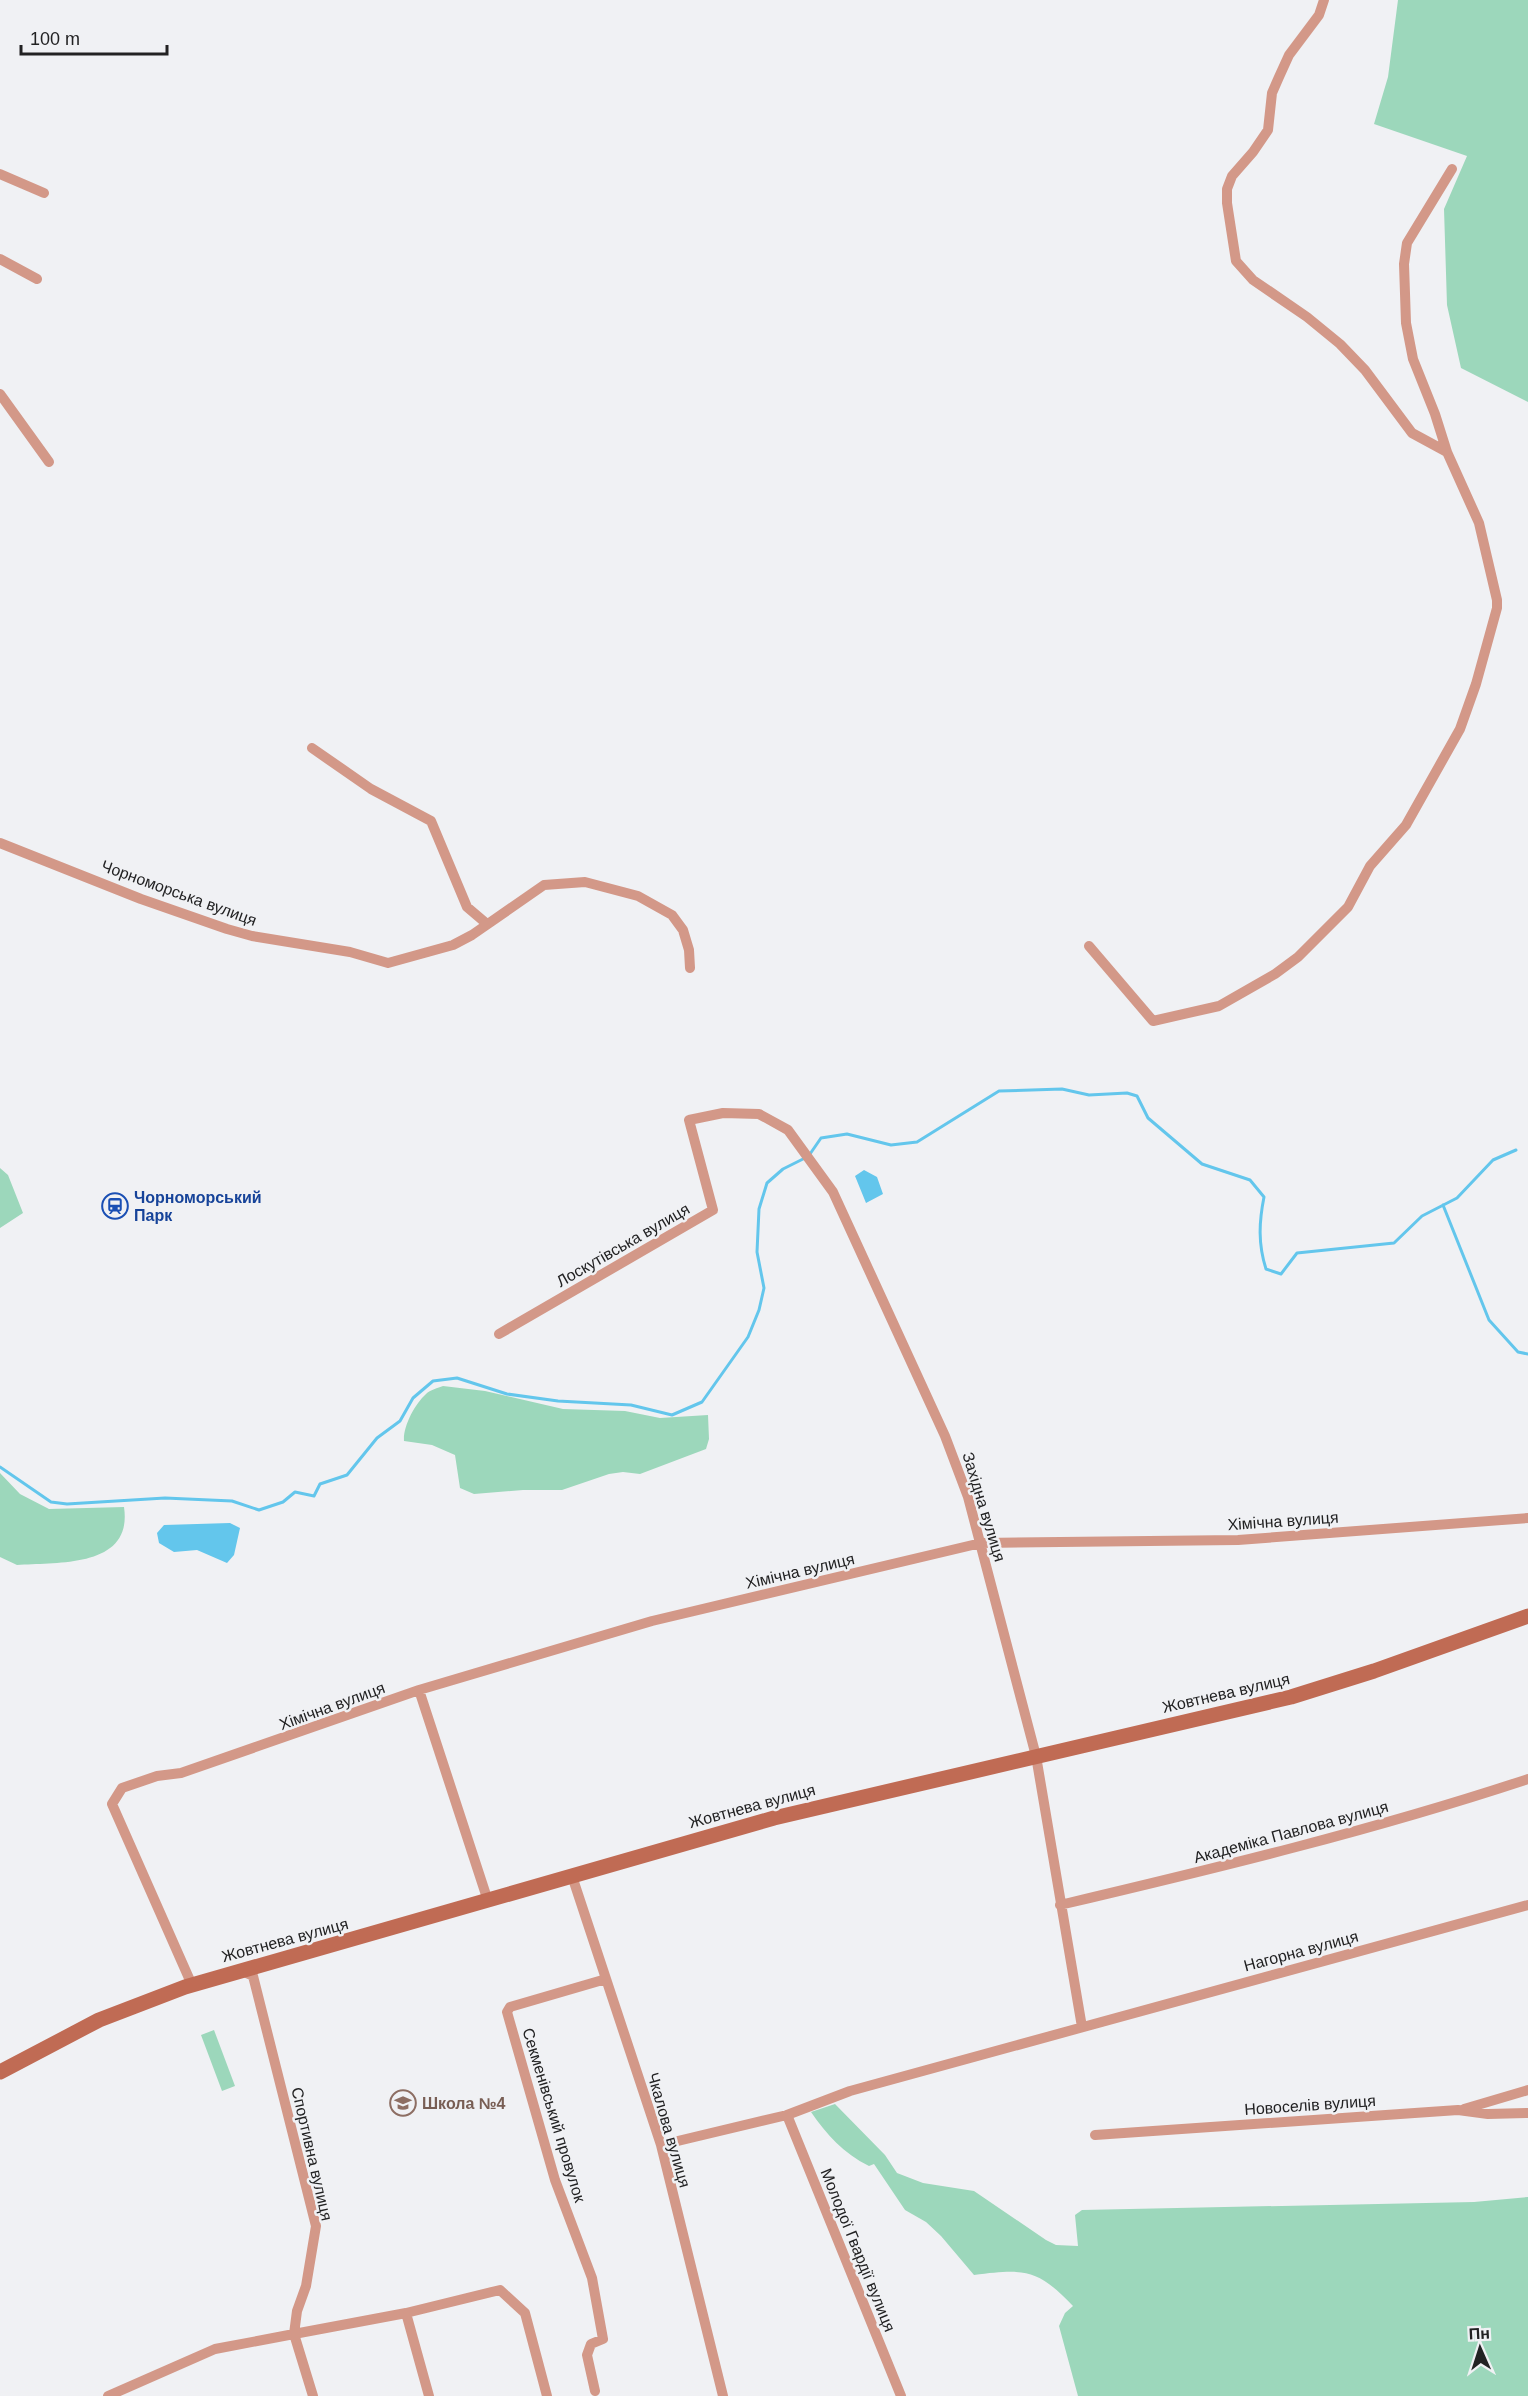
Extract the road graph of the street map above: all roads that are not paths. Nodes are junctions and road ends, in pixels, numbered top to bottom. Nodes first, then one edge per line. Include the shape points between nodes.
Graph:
1 (1324, 0) edge
2 (1452, 169) dead end
3 (0, 174) edge
4 (44, 193) dead end
5 (0, 259) edge
6 (37, 279) dead end
7 (0, 394) edge
8 (1447, 452) junction
9 (49, 462) dead end
10 (312, 748) dead end
11 (0, 843) edge
12 (487, 924) junction
13 (1089, 946) dead end
14 (690, 968) dead end
15 (689, 1120) joint
16 (499, 1334) dead end
17 (1528, 1518) edge
18 (981, 1544) junction
19 (1528, 1616) edge
20 (419, 1690) junction
21 (1036, 1756) junction
22 (1528, 1779) edge
23 (572, 1876) junction
24 (488, 1901) junction
25 (1060, 1905) junction
26 (1528, 1905) edge
27 (242, 1971) junction
28 (606, 1980) junction
29 (192, 1984) junction
30 (1082, 2027) junction
31 (0, 2072) edge
32 (1528, 2090) edge
33 (1458, 2110) junction
34 (1528, 2113) edge
35 (787, 2115) junction
36 (1095, 2135) dead end
37 (661, 2145) junction
38 (406, 2313) junction
39 (294, 2334) junction
40 (595, 2391) dead end
41 (108, 2396) edge
42 (312, 2396) edge
43 (429, 2396) edge
44 (547, 2396) edge
45 (723, 2396) edge
46 (901, 2396) edge

1 - 8 street via 1319,15 1289,55 1272,93 1268,130 1232,176 1227,189 1236,261 1252,280 1340,344 1365,370 1412,433
2 - 8 street via 1407,243 1404,264 1406,323 1413,359
3 - 4 street
5 - 6 street
7 - 9 street
8 - 13 street via 1479,523 1497,600 1493,627 1460,729 1406,825 1370,866 1348,907 1298,957 1275,974 1219,1006 1158,1021 1153,1021
10 - 12 street via 371,789 431,821 467,907
11 - 12 street, Чорноморська вулиця via 227,929 350,952 374,961 395,962 433,951 472,935
12 - 14 street, Чорноморська вулиця via 543,885 585,882 638,896 672,915 683,930
15 - 16 street, Лоскутівська вулиця via 713,1210
15 - 18 street, Західна вулиця via 723,1113 759,1114 788,1130 833,1192 945,1436
17 - 18 street, Хімічна вулиця via 1238,1540
18 - 20 street, Хімічна вулиця via 652,1621
18 - 21 street, Західна вулиця
19 - 21 main road, Жовтнева вулиця via 1291,1697
20 - 24 street
20 - 29 street, Хімічна вулиця via 181,1773 157,1776 122,1788 112,1804
21 - 23 main road, Жовтнева вулиця via 774,1818
21 - 25 street, Західна вулиця
22 - 25 street, Академіка Павлова вулиця via 1435,1810
23 - 24 main road, Жовтнева вулиця
23 - 28 street, Чкалова вулиця
24 - 27 main road, Жовтнева вулиця
25 - 30 street, Західна вулиця
26 - 30 street, Нагорна вулиця
27 - 29 main road, Жовтнева вулиця
27 - 39 street, Спортивна вулиця via 253,1976 316,2226
28 - 37 street, Чкалова вулиця
28 - 40 street, Секменівський провулок via 510,2007 507,2012 555,2181 592,2278 603,2339 591,2344 587,2355
29 - 31 main road, Жовтнева вулиця via 99,2019
30 - 35 street, Нагорна вулиця via 850,2091
32 - 33 street
33 - 34 street, Новоселів вулиця
33 - 36 street, Новоселів вулиця
35 - 37 street, Нагорна вулиця
35 - 46 street, Молодої Гвардії вулиця
37 - 45 street, Чкалова вулиця
38 - 39 street
38 - 43 street
38 - 44 street via 500,2290 525,2313
39 - 41 street via 215,2349
39 - 42 street

